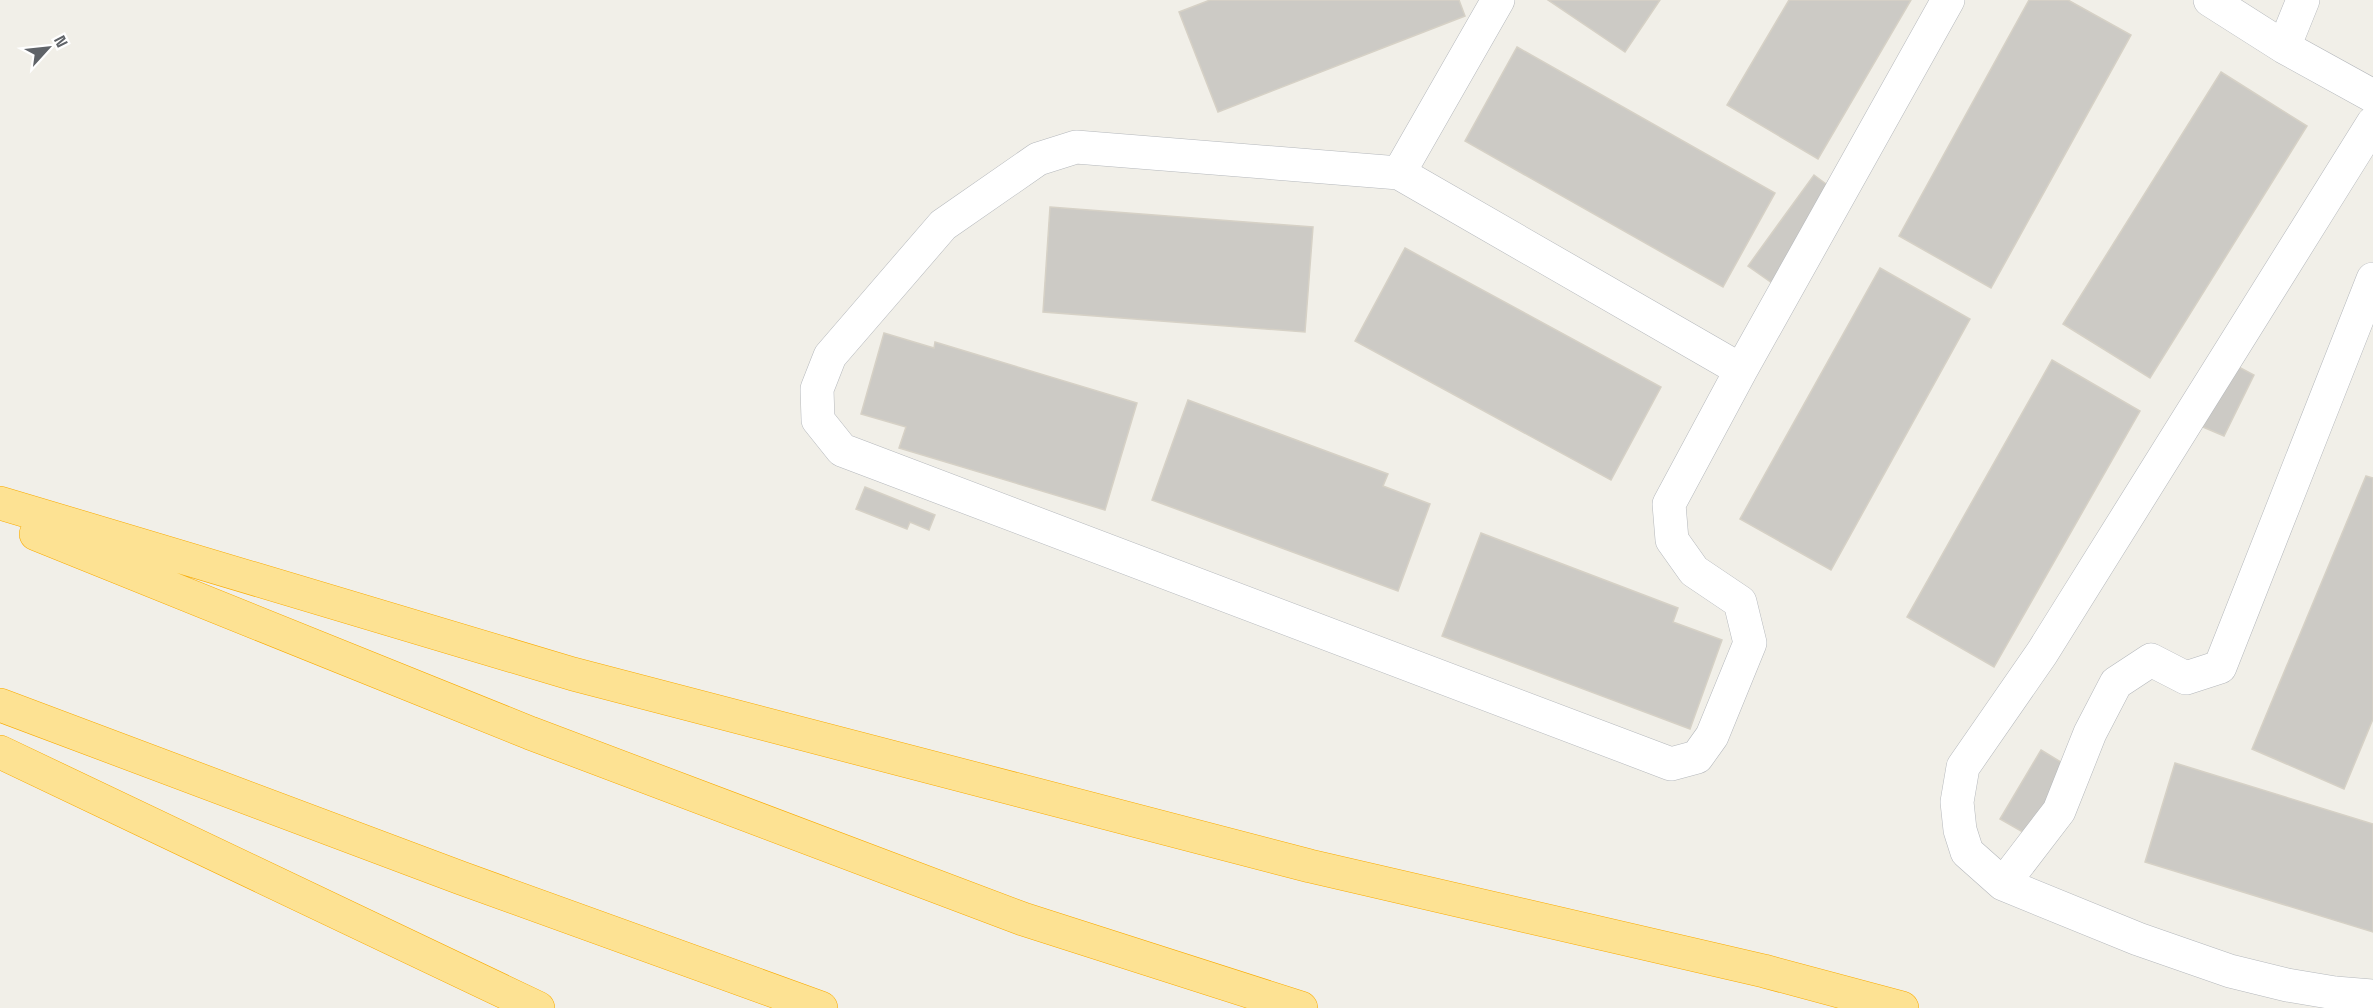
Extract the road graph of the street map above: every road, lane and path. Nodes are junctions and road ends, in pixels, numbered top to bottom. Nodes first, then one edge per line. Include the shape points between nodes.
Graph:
1 (1498, 0) edge
2 (1948, 0) edge
3 (2210, 0) edge
4 (2303, 0) edge
5 (2284, 47) junction
6 (2373, 96) edge
7 (2373, 123) edge
8 (1399, 173) junction
9 (2373, 279) edge
10 (1741, 370) junction
11 (0, 503) edge
12 (0, 519) edge
13 (0, 705) edge
14 (0, 752) edge
15 (2003, 885) junction
16 (2373, 996) edge
17 (538, 1008) edge
18 (821, 1008) edge
19 (1301, 1008) edge
20 (1902, 1008) edge

1 - 8 lane
2 - 10 lane
3 - 5 lane
4 - 5 lane
5 - 6 lane
7 - 15 lane via 2042,653 1963,767 1957,802 1967,852
8 - 10 lane
8 - 10 lane via 1076,147 1038,159 943,225 830,356 817,389 818,420 842,450 1671,764 1697,757 1712,736 1750,643 1740,602 1694,571 1672,540 1669,504
9 - 15 lane via 2220,667 2186,678 2151,660 2116,683 2090,733 2059,811
11 - 20 highway via 573,674 1310,866 1764,971
12 - 19 highway via 530,733 1023,919
13 - 18 highway
14 - 17 highway
15 - 16 lane via 2138,939 2230,970 2287,985

